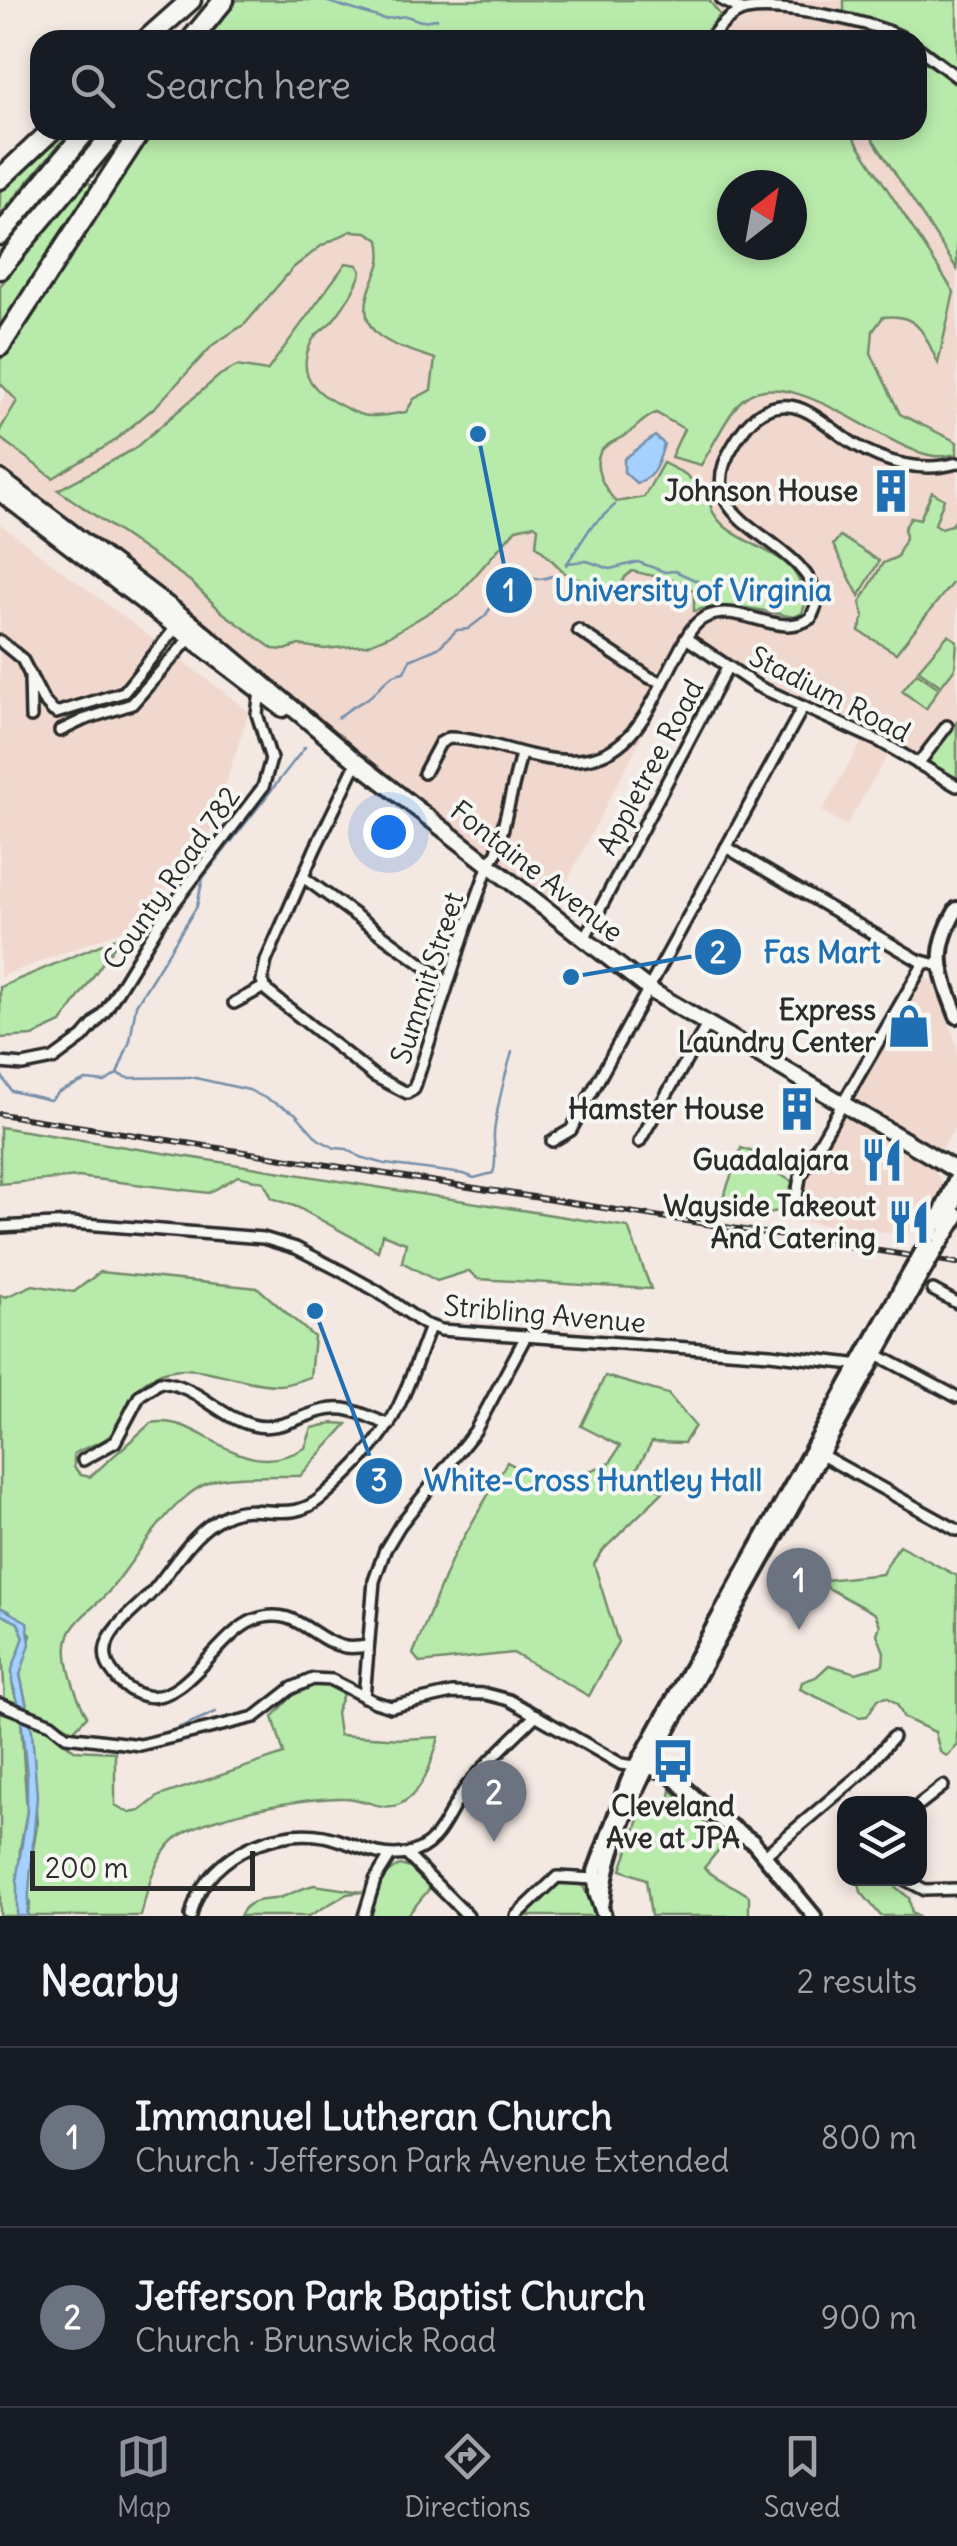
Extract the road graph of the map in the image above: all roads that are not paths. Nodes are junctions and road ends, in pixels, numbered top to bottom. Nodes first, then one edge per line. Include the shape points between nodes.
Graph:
1 (193, 0) edge
2 (225, 0) edge
3 (722, 0) edge
4 (742, 10) junction
5 (158, 30) edge
6 (170, 30) edge
7 (200, 30) edge
8 (207, 30) edge
9 (718, 30) edge
10 (886, 30) edge
11 (927, 54) edge
12 (957, 77) edge
13 (42, 140) edge
14 (80, 140) edge
15 (108, 140) edge
16 (134, 140) edge
17 (0, 180) edge
18 (0, 235) edge
19 (0, 269) edge
20 (0, 346) edge
21 (957, 463) edge
22 (0, 478) edge
23 (0, 493) edge
24 (182, 624) junction
25 (578, 630) dead end
26 (686, 638) junction
27 (190, 639) junction
28 (0, 641) edge
29 (728, 668) junction
30 (30, 673) junction
31 (662, 682) junction
32 (260, 692) junction
33 (803, 707) junction
34 (31, 717) dead end
35 (947, 726) dead end
36 (60, 731) dead end
37 (520, 754) junction
38 (353, 759) junction
39 (918, 764) junction
40 (424, 772) dead end
41 (957, 786) edge
42 (726, 847) junction
43 (489, 864) junction
44 (303, 877) junction
45 (957, 908) edge
46 (584, 939) junction
47 (924, 963) junction
48 (940, 966) junction
49 (448, 983) junction
50 (264, 987) junction
51 (650, 990) junction
52 (234, 1003) dead end
53 (957, 1016) edge
54 (708, 1025) junction
55 (0, 1063) edge
56 (842, 1105) junction
57 (552, 1141) dead end
58 (639, 1142) dead end
59 (957, 1174) edge
60 (957, 1196) edge
61 (796, 1203) dead end
62 (957, 1216) edge
63 (0, 1227) edge
64 (934, 1242) junction
65 (933, 1290) dead end
66 (957, 1303) edge
67 (430, 1327) junction
68 (526, 1336) junction
69 (871, 1352) junction
70 (863, 1367) junction
71 (957, 1397) edge
72 (388, 1425) junction
73 (816, 1452) junction
74 (83, 1460) dead end
75 (957, 1530) edge
76 (368, 1646) junction
77 (364, 1696) junction
78 (0, 1704) edge
79 (536, 1715) junction
80 (893, 1738) dead end
81 (642, 1766) junction
82 (943, 1786) dead end
83 (927, 1799) edge
84 (406, 1854) junction
85 (765, 1855) junction
86 (390, 1856) junction
87 (595, 1879) junction
88 (917, 1886) edge
89 (957, 1889) edge
90 (603, 1912) edge
91 (808, 1913) edge
92 (192, 1916) edge
93 (364, 1916) edge
94 (468, 1916) edge
95 (516, 1916) edge

1 - 5 highway
1 - 6 highway
2 - 7 highway
2 - 8 highway
3 - 4 street
4 - 9 street
4 - 10 street via 846,19
11 - 12 street
13 - 17 highway
14 - 18 highway
15 - 19 highway
16 - 20 highway
21 - 26 street via 929,468 891,460 804,410 761,412 730,450 725,500 742,522 800,564 815,586 818,606 806,621 789,626 718,614 700,620
22 - 24 main road, Fontaine Avenue
23 - 24 main road, Fontaine Avenue
24 - 27 main road, Fontaine Avenue
24 - 30 street via 124,692 54,712
24 - 38 main road, Fontaine Avenue
25 - 31 street
26 - 29 street, Stadium Road
26 - 31 street
27 - 32 main road, Fontaine Avenue
27 - 36 street via 132,704
28 - 30 street
29 - 33 street, Stadium Road
29 - 46 street, Appletree Road
30 - 34 street
31 - 37 street via 627,740 609,753 572,760
32 - 38 main road, Fontaine Avenue
32 - 55 street, County Road 782 via 257,714 271,760 263,787 73,1047 45,1061
33 - 39 street, Stadium Road
33 - 42 street
35 - 39 street
37 - 40 street via 449,738
37 - 43 street, Summit Street
38 - 43 main road, Fontaine Avenue
38 - 44 street
39 - 41 street, Stadium Road
42 - 47 street
42 - 51 street
43 - 46 main road, Fontaine Avenue
43 - 49 street, Summit Street
44 - 49 street
44 - 50 street via 266,961
45 - 48 street
46 - 51 main road, Fontaine Avenue
47 - 48 street
47 - 56 street
48 - 53 street
49 - 50 street, Summit Street via 408,1094 374,1076
50 - 52 street
51 - 54 main road, Fontaine Avenue
51 - 57 street via 571,1130
54 - 56 main road, Fontaine Avenue
54 - 58 street
56 - 59 main road, Fontaine Avenue
56 - 61 street via 800,1178
59 - 64 street
60 - 64 street
62 - 64 main road
63 - 67 street, Stribling Avenue via 72,1223 263,1238 339,1270
64 - 69 street, bridge
65 - 66 street
67 - 68 street, Stribling Avenue
67 - 72 street
68 - 70 street, Stribling Avenue
68 - 76 street via 475,1431 385,1550 374,1580
69 - 70 street
69 - 71 street
70 - 73 street
72 - 74 street via 332,1409 268,1428 186,1386 160,1382 140,1395 120,1437
72 - 76 street via 317,1501 285,1513 228,1514 203,1530 140,1607 114,1627 105,1651 122,1684 149,1697 178,1690 231,1635 257,1619 297,1620 346,1647
73 - 75 street
73 - 81 street
76 - 77 street
77 - 78 street via 332,1680 313,1679 256,1717 149,1744 66,1736
77 - 79 street via 398,1707 452,1693 486,1694
79 - 81 street via 621,1764
79 - 84 street via 466,1786 434,1840
80 - 85 street
81 - 85 street via 680,1781
81 - 87 street
81 - 90 street via 606,1875
82 - 83 street
84 - 86 street
84 - 94 street
85 - 91 street
86 - 92 street via 321,1836 266,1843 215,1868
86 - 93 street
87 - 90 street
87 - 95 street via 557,1878
88 - 89 street

